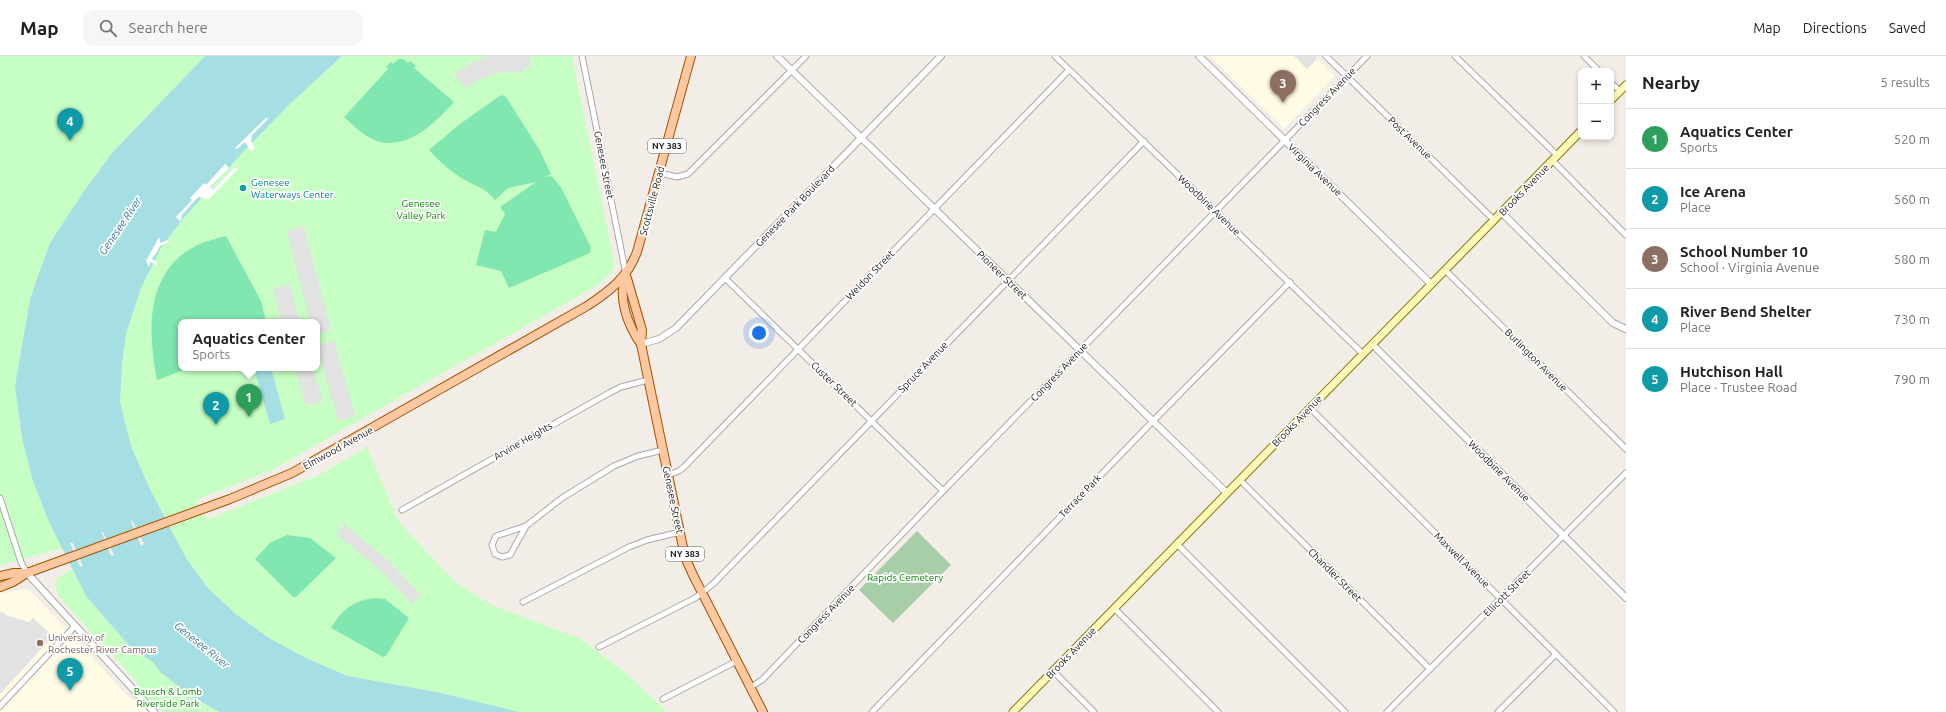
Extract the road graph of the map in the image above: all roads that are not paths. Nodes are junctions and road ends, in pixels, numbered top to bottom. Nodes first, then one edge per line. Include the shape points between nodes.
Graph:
1 (582, 56) edge
2 (691, 56) edge
3 (777, 56) edge
4 (806, 56) edge
5 (941, 56) edge
6 (1055, 56) edge
7 (1199, 56) edge
8 (1326, 56) edge
9 (1367, 56) edge
10 (1455, 56) edge
11 (1584, 56) edge
12 (1596, 68) edge
13 (1069, 70) junction
14 (792, 71) junction
15 (1347, 77) junction
16 (1626, 85) edge
17 (1614, 86) edge
18 (1620, 91) junction
19 (1614, 97) edge
20 (1578, 134) edge
21 (861, 138) junction
22 (1144, 141) junction
23 (1285, 141) junction
24 (1555, 158) junction
25 (660, 172) junction
26 (934, 209) junction
27 (1216, 211) junction
28 (1501, 212) junction
29 (1494, 220) junction
30 (1626, 235) edge
31 (1445, 270) junction
32 (626, 275) junction
33 (725, 278) junction
34 (1008, 280) junction
35 (1290, 282) junction
36 (1431, 284) junction
37 (1626, 329) edge
38 (641, 344) junction
39 (1372, 344) junction
40 (798, 349) junction
41 (1080, 351) junction
42 (1363, 354) junction
43 (648, 380) junction
44 (1310, 408) junction
45 (871, 419) junction
46 (1152, 422) junction
47 (1626, 449) edge
48 (663, 450) junction
49 (1626, 473) edge
50 (668, 475) junction
51 (1240, 480) junction
52 (943, 491) junction
53 (1227, 493) junction
54 (0, 498) edge
55 (402, 510) dead end
56 (526, 526) junction
57 (680, 532) junction
58 (1564, 536) junction
59 (1177, 544) junction
60 (27, 573) junction
61 (0, 576) edge
62 (0, 587) edge
63 (702, 593) junction
64 (1626, 598) edge
65 (1500, 599) junction
66 (523, 602) dead end
67 (1114, 608) junction
68 (75, 626) junction
69 (599, 647) dead end
70 (1556, 654) junction
71 (737, 661) junction
72 (1430, 669) junction
73 (1053, 671) junction
74 (751, 688) junction
75 (663, 699) dead end
76 (0, 706) edge
77 (154, 712) edge
78 (763, 712) edge
79 (872, 712) edge
80 (1013, 712) edge
81 (1094, 712) edge
82 (1218, 712) edge
83 (1344, 712) edge
84 (1387, 712) edge
85 (1498, 712) edge
86 (1614, 712) edge

1 - 32 street, Genesee Street
2 - 25 main road, Scottsville Road / NY 383
3 - 14 street, Pioneer Street
4 - 14 street
5 - 21 street, Genesee Park Boulevard
6 - 13 street, Woodbine Avenue
7 - 23 street, Virginia Avenue
8 - 15 street, Post Avenue
9 - 15 street, Congress Avenue
10 - 24 street
11 - 12 street
13 - 22 street, Woodbine Avenue
13 - 26 street, Weldon Street
14 - 21 street, Pioneer Street
14 - 25 street via 688,174 677,177
15 - 23 street, Congress Avenue
15 - 29 street, Post Avenue
16 - 18 main road
17 - 18 street
18 - 19 main road
20 - 24 main road, Brooks Avenue
21 - 26 street, Pioneer Street
21 - 33 street, Genesee Park Boulevard
22 - 27 street, Woodbine Avenue
22 - 34 street, Spruce Avenue
23 - 27 street, Congress Avenue
23 - 36 street, Virginia Avenue
24 - 28 main road, Brooks Avenue
24 - 30 street
25 - 32 main road, Scottsville Road / NY 383 via 640,244
26 - 34 street, Pioneer Street
26 - 40 street, Weldon Street
27 - 35 street, Woodbine Avenue
27 - 41 street, Congress Avenue
28 - 29 main road, Brooks Avenue
28 - 37 street via 1612,323
29 - 31 main road, Brooks Avenue
31 - 36 main road, Brooks Avenue
31 - 47 street, Burlington Avenue
32 - 38 main road, Genesee Street / NY 383 via 641,326
32 - 60 main road, Elmwood Avenue via 614,288 587,306 321,458 268,484
33 - 38 street, Genesee Park Boulevard via 671,333
33 - 40 street, Custer Street
34 - 41 street, Pioneer Street
34 - 45 street, Spruce Avenue
35 - 42 street, Woodbine Avenue
35 - 46 street, Terrace Park
36 - 39 main road, Brooks Avenue
38 - 43 main road, Genesee Street / NY 383
39 - 42 main road, Brooks Avenue
39 - 58 street, Woodbine Avenue
40 - 45 street, Custer Street
40 - 50 street, Weldon Street via 684,467
41 - 46 street, Pioneer Street
41 - 52 street, Congress Avenue
42 - 44 main road, Brooks Avenue
43 - 48 main road, Genesee Street / NY 383
43 - 55 street, Arvine Heights via 609,393
44 - 51 main road, Brooks Avenue
44 - 65 street, Maxwell Avenue
45 - 52 street, Custer Street
45 - 63 street, Spruce Avenue
46 - 53 street, Pioneer Street
46 - 79 street, Terrace Park
48 - 50 main road, Genesee Street / NY 383
48 - 56 street via 630,459 606,470 555,503
49 - 58 street, Ellicott Street
50 - 57 main road, Genesee Street / NY 383
51 - 53 main road, Brooks Avenue
51 - 72 street, Chandler Street
52 - 74 street, Congress Avenue via 762,680
53 - 59 main road, Brooks Avenue
54 - 60 street
56 - 56 street via 496,536 492,544 495,554 502,557 512,554
57 - 63 main road, Genesee Street / NY 383 via 687,563
57 - 66 street via 628,547
58 - 64 street, Woodbine Avenue
58 - 65 street, Ellicott Street
59 - 67 main road, Brooks Avenue
59 - 83 street
60 - 61 main road, Elmwood Avenue via 14,572
60 - 62 main road, Elmwood Avenue via 14,582
60 - 68 street
63 - 69 street, Spruce Avenue
63 - 71 main road, Genesee Street / NY 383
65 - 70 street, Maxwell Avenue
65 - 72 street, Ellicott Street
67 - 73 main road, Brooks Avenue
67 - 82 street
68 - 76 street
68 - 77 street
70 - 85 street
70 - 86 street, Maxwell Avenue
71 - 74 main road, Genesee Street / NY 383
71 - 75 street
72 - 84 street, Ellicott Street
73 - 80 main road, Brooks Avenue
73 - 81 street
74 - 78 main road, Genesee Street / NY 383

